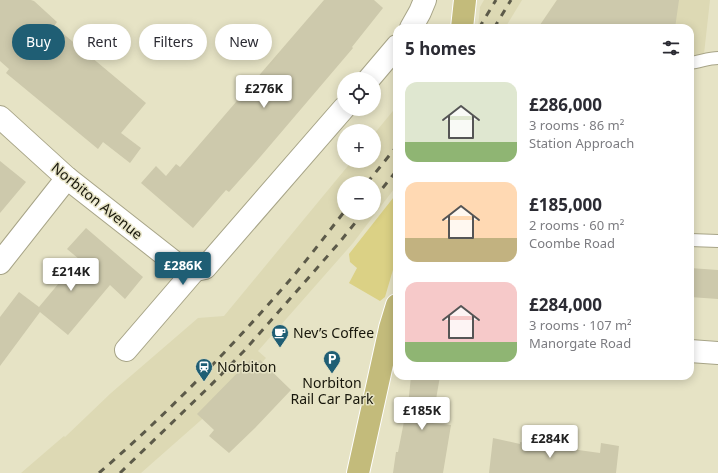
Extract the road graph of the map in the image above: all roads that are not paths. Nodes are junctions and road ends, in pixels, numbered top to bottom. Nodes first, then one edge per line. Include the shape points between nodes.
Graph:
1 (425, 0) edge
2 (465, 0) edge
3 (413, 24) edge
4 (462, 24) edge
5 (393, 51) edge
6 (718, 58) edge
7 (694, 62) edge
8 (375, 72) edge
9 (337, 116) edge
10 (0, 117) edge
11 (67, 178) junction
12 (694, 240) edge
13 (718, 241) edge
14 (0, 263) edge
15 (194, 271) junction
16 (393, 333) edge
17 (126, 350) dead end
18 (694, 351) edge
19 (718, 353) edge
20 (358, 473) edge

1 - 3 street
2 - 4 main road
5 - 8 street
6 - 7 lane
9 - 15 street via 205,268
10 - 11 street, Norbiton Avenue
11 - 14 street
11 - 15 street, Norbiton Avenue via 174,262 184,269
12 - 13 lane
15 - 17 street
16 - 20 main road
18 - 19 street

